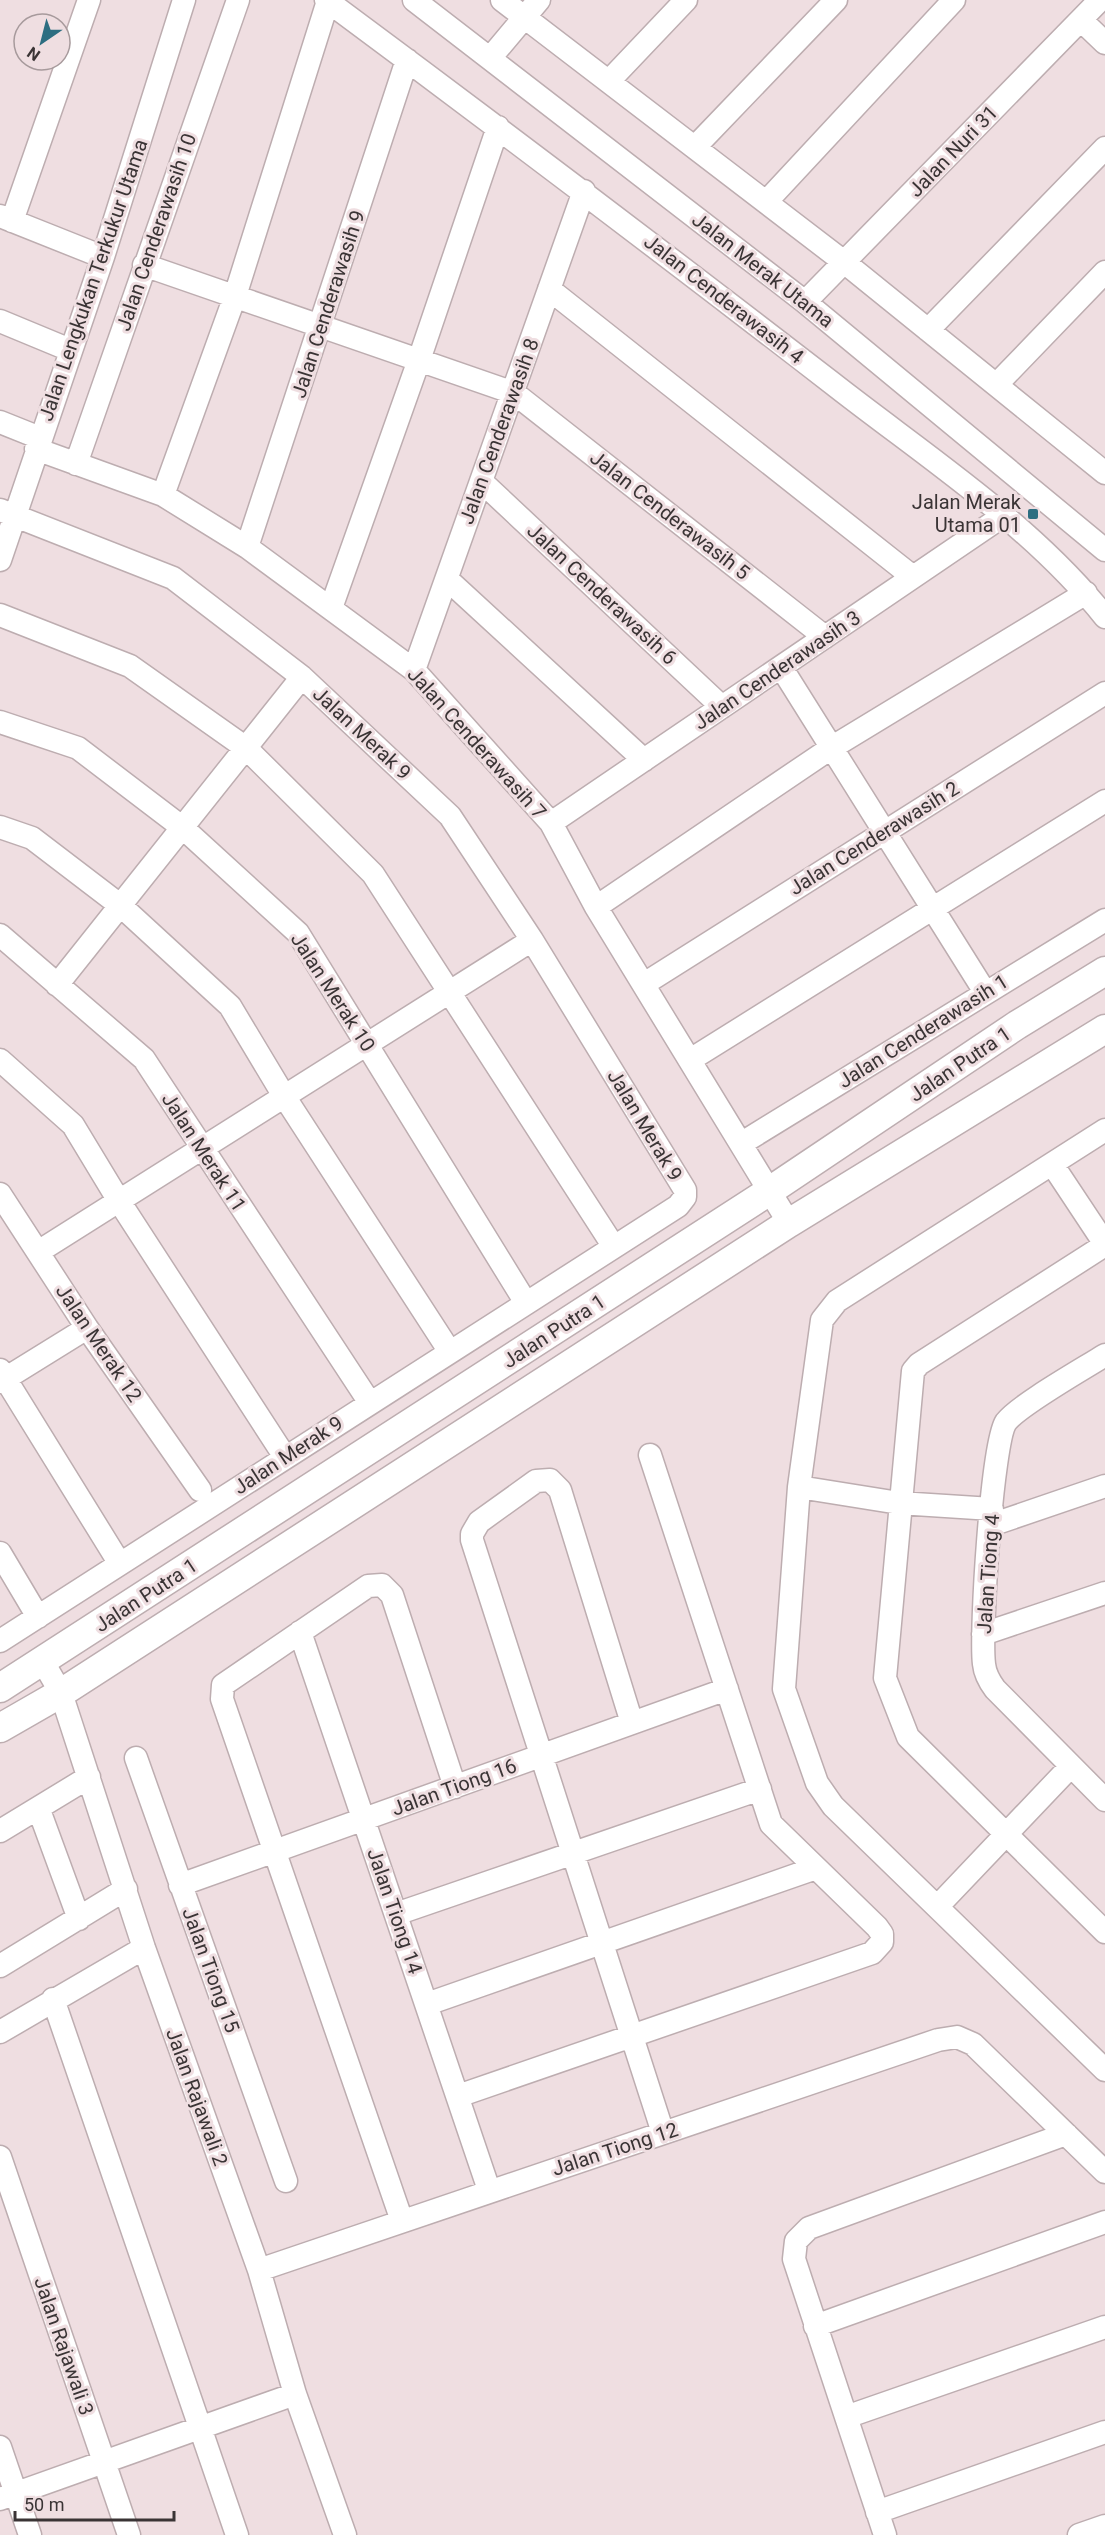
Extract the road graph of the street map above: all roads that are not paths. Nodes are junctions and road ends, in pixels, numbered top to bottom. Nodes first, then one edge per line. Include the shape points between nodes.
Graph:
1 (89, 0) edge
2 (184, 0) edge
3 (238, 0) edge
4 (414, 0) edge
5 (502, 0) edge
6 (686, 0) edge
7 (836, 0) edge
8 (954, 0) edge
9 (1100, 0) edge
10 (327, 1) edge
11 (532, 8) edge
12 (1081, 20) junction
13 (1105, 43) edge
14 (491, 57) junction
15 (407, 60) junction
16 (609, 81) junction
17 (498, 127) junction
18 (695, 147) junction
19 (1105, 148) edge
20 (584, 190) junction
21 (766, 202) junction
22 (6, 219) edge
23 (103, 257) junction
24 (844, 262) junction
25 (144, 265) junction
26 (1105, 272) edge
27 (549, 289) junction
28 (235, 296) junction
29 (805, 302) junction
30 (0, 321) edge
31 (321, 326) junction
32 (928, 330) junction
33 (70, 350) junction
34 (420, 360) junction
35 (997, 384) junction
36 (514, 393) junction
37 (0, 423) edge
38 (38, 444) junction
39 (76, 464) junction
40 (1105, 473) edge
41 (481, 481) junction
42 (163, 495) junction
43 (8, 513) edge
44 (1003, 516) junction
45 (247, 547) junction
46 (1105, 550) edge
47 (0, 560) edge
48 (913, 578) junction
49 (447, 579) junction
50 (1086, 593) junction
51 (331, 608) junction
52 (0, 615) edge
53 (1105, 617) edge
54 (825, 637) junction
55 (781, 667) junction
56 (414, 670) junction
57 (302, 677) junction
58 (1105, 693) edge
59 (722, 707) junction
60 (0, 722) edge
61 (246, 748) junction
62 (831, 748) junction
63 (644, 760) junction
64 (1105, 801) edge
65 (551, 823) junction
66 (0, 827) edge
67 (183, 828) junction
68 (884, 832) junction
69 (121, 906) junction
70 (596, 907) junction
71 (932, 908) junction
72 (1105, 920) edge
73 (0, 935) edge
74 (532, 940) junction
75 (1105, 971) edge
76 (644, 984) junction
77 (57, 985) junction
78 (449, 992) junction
79 (985, 992) junction
80 (1105, 1029) edge
81 (367, 1044) junction
82 (0, 1060) edge
83 (690, 1060) junction
84 (284, 1096) junction
85 (1105, 1130) edge
86 (742, 1143) junction
87 (202, 1149) junction
88 (1052, 1164) junction
89 (768, 1192) junction
90 (0, 1194) edge
91 (119, 1201) junction
92 (789, 1223) junction
93 (1105, 1244) edge
94 (614, 1247) junction
95 (38, 1252) junction
96 (526, 1303) junction
97 (87, 1328) junction
98 (450, 1352) junction
99 (1105, 1355) edge
100 (2, 1377) edge
101 (370, 1403) junction
102 (650, 1455) dead end
103 (285, 1457) junction
104 (1105, 1486) edge
105 (800, 1487) junction
106 (200, 1491) dead end
107 (899, 1503) junction
108 (991, 1517) junction
109 (0, 1553) edge
110 (120, 1564) junction
111 (1105, 1593) edge
112 (38, 1617) junction
113 (300, 1632) junction
114 (982, 1634) junction
115 (0, 1641) edge
116 (43, 1662) junction
117 (0, 1688) edge
118 (727, 1689) junction
119 (61, 1693) junction
120 (632, 1723) junction
121 (0, 1728) edge
122 (543, 1755) junction
123 (136, 1758) dead end
124 (1071, 1766) junction
125 (89, 1777) junction
126 (455, 1787) junction
127 (760, 1789) junction
128 (1105, 1800) edge
129 (39, 1810) junction
130 (364, 1819) junction
131 (0, 1831) edge
132 (1007, 1832) junction
133 (275, 1851) junction
134 (574, 1851) junction
135 (816, 1869) junction
136 (180, 1885) junction
137 (126, 1889) junction
138 (937, 1907) junction
139 (396, 1914) junction
140 (79, 1919) junction
141 (1105, 1932) edge
142 (603, 1942) junction
143 (144, 1948) junction
144 (0, 1966) edge
145 (53, 1999) junction
146 (427, 2004) junction
147 (0, 2032) edge
148 (633, 2037) junction
149 (1105, 2070) edge
150 (458, 2096) junction
151 (663, 2133) junction
152 (1066, 2134) junction
153 (0, 2157) edge
154 (1105, 2172) edge
155 (286, 2181) dead end
156 (489, 2190) junction
157 (402, 2221) junction
158 (1105, 2222) edge
159 (259, 2270) junction
160 (815, 2326) junction
161 (1105, 2327) edge
162 (295, 2394) junction
163 (846, 2417) junction
164 (200, 2428) junction
165 (1105, 2432) edge
166 (0, 2447) edge
167 (104, 2462) junction
168 (8, 2496) edge
169 (877, 2512) junction
170 (1105, 2526) edge
171 (30, 2535) edge
172 (129, 2535) edge
173 (237, 2535) edge
174 (345, 2535) edge
175 (885, 2535) edge
176 (1079, 2535) edge

1 - 22 street
2 - 23 street, Jalan Lengkukan Terkukur Utama
3 - 25 street, Jalan Cenderawasih 10
4 - 14 street, Jalan Merak Utama
5 - 11 street
6 - 16 street
7 - 18 street
8 - 21 street
9 - 12 street, Jalan Nuri 31
10 - 15 street, Jalan Cenderawasih 4
10 - 28 street
11 - 14 street
11 - 16 street
12 - 13 street
12 - 24 street, Jalan Nuri 31
14 - 29 street, Jalan Merak Utama
15 - 17 street, Jalan Cenderawasih 4
15 - 31 street, Jalan Cenderawasih 9
16 - 18 street
17 - 20 street, Jalan Cenderawasih 4
17 - 34 street
18 - 21 street
19 - 32 street
20 - 27 street, Jalan Cenderawasih 8
20 - 44 street, Jalan Cenderawasih 4
21 - 24 street
22 - 23 street
23 - 33 street, Jalan Lengkukan Terkukur Utama
24 - 29 street, Jalan Nuri 31
24 - 32 street
25 - 28 street, Jalan Cenderawasih 5
25 - 39 street, Jalan Cenderawasih 10
26 - 35 street
27 - 36 street, Jalan Cenderawasih 8
27 - 48 street
28 - 31 street, Jalan Cenderawasih 5
28 - 42 street
29 - 46 street, Jalan Merak Utama
30 - 33 street
31 - 34 street, Jalan Cenderawasih 5
31 - 45 street, Jalan Cenderawasih 9
32 - 35 street
33 - 38 street, Jalan Lengkukan Terkukur Utama
34 - 36 street, Jalan Cenderawasih 5
34 - 51 street
35 - 40 street
36 - 41 street, Jalan Cenderawasih 8
36 - 54 street, Jalan Cenderawasih 5
37 - 38 street, Jalan Cenderawasih 7
38 - 39 street, Jalan Cenderawasih 7
38 - 43 street, Jalan Lengkukan Terkukur Utama
39 - 42 street, Jalan Cenderawasih 7
41 - 49 street, Jalan Cenderawasih 8
41 - 59 street, Jalan Cenderawasih 6
42 - 45 street, Jalan Cenderawasih 7
43 - 47 street, Jalan Lengkukan Terkukur Utama
43 - 57 street, Jalan Merak 9 via 173,578
44 - 48 street, Jalan Cenderawasih 3
44 - 50 street, Jalan Cenderawasih 4
45 - 51 street, Jalan Cenderawasih 7
48 - 54 street, Jalan Cenderawasih 3
49 - 56 street, Jalan Cenderawasih 8
49 - 63 street
50 - 53 street, Jalan Cenderawasih 4
50 - 62 street
51 - 56 street, Jalan Cenderawasih 7
52 - 61 street via 130,666
54 - 55 street, Jalan Cenderawasih 3
55 - 59 street, Jalan Cenderawasih 3
55 - 62 street
56 - 65 street, Jalan Cenderawasih 7
57 - 61 street
57 - 74 street, Jalan Merak 9 via 450,816
58 - 68 street, Jalan Cenderawasih 2
59 - 63 street, Jalan Cenderawasih 3
60 - 67 street, Jalan Merak 10 via 78,748
61 - 67 street
61 - 78 street via 373,874
62 - 68 street
62 - 70 street
63 - 65 street, Jalan Cenderawasih 3
64 - 71 street
65 - 70 street, Jalan Cenderawasih 7
66 - 69 street via 32,838
67 - 69 street
67 - 81 street, Jalan Merak 10 via 298,933
68 - 71 street
68 - 76 street, Jalan Cenderawasih 2
69 - 77 street
69 - 84 street via 230,1006
70 - 76 street, Jalan Cenderawasih 7
71 - 79 street
71 - 83 street
72 - 79 street, Jalan Cenderawasih 1
73 - 77 street, Jalan Merak 11
74 - 78 street
74 - 94 street, Jalan Merak 9 via 685,1190 678,1206
75 - 89 main road, Jalan Putra 1 via 1017,1025
76 - 83 street, Jalan Cenderawasih 7
77 - 87 street, Jalan Merak 11 via 144,1059
78 - 81 street
78 - 94 street
79 - 86 street, Jalan Cenderawasih 1
80 - 92 main road, Jalan Putra 1
81 - 84 street
81 - 96 street, Jalan Merak 10
82 - 91 street via 74,1125
83 - 86 street, Jalan Cenderawasih 7
84 - 87 street
84 - 98 street
85 - 88 street
86 - 89 street, Jalan Cenderawasih 7
87 - 91 street
87 - 101 street, Jalan Merak 11
88 - 93 street
88 - 105 street via 828,1310 818,1332
89 - 92 street, Jalan Cenderawasih 7
89 - 116 main road, Jalan Putra 1
90 - 95 street, Jalan Merak 12
91 - 95 street
91 - 103 street
92 - 119 main road, Jalan Putra 1
93 - 107 street via 916,1367
94 - 96 street, Jalan Merak 9
95 - 97 street, Jalan Merak 12
96 - 98 street, Jalan Merak 9
97 - 100 street
97 - 106 street, Jalan Merak 12
98 - 101 street, Jalan Merak 9
99 - 108 street, Jalan Tiong 4 via 1007,1420 999,1440
100 - 110 street
101 - 103 street, Jalan Merak 9
102 - 118 street
103 - 110 street, Jalan Merak 9
104 - 108 street
105 - 107 street
105 - 138 street via 784,1689 824,1795
107 - 108 street
107 - 132 street via 885,1678 908,1737
108 - 114 street, Jalan Tiong 4
109 - 112 street
110 - 112 street, Jalan Merak 9
111 - 114 street
112 - 115 street, Jalan Merak 9
113 - 126 street via 368,1587 382,1585 388,1589
113 - 130 street, Jalan Tiong 14
113 - 133 street via 228,1680 221,1692
114 - 124 street, Jalan Tiong 4 via 988,1678
116 - 117 main road, Jalan Putra 1
116 - 119 street, Jalan Rajawali 2
118 - 120 street, Jalan Tiong 16
118 - 127 street
119 - 121 main road, Jalan Putra 1
119 - 125 street, Jalan Rajawali 2
120 - 122 street, Jalan Tiong 16
120 - 122 street via 560,1490 550,1479 536,1481 478,1522 472,1534
122 - 126 street, Jalan Tiong 16
122 - 134 street
123 - 136 street, Jalan Tiong 15
124 - 128 street, Jalan Tiong 4
124 - 132 street
125 - 129 street
125 - 137 street, Jalan Rajawali 2
126 - 130 street, Jalan Tiong 16
127 - 134 street
127 - 135 street via 771,1824
129 - 131 street
129 - 140 street
130 - 133 street, Jalan Tiong 16
130 - 139 street, Jalan Tiong 14
132 - 138 street
132 - 141 street
133 - 136 street, Jalan Tiong 16
133 - 157 street
134 - 139 street
134 - 142 street
135 - 142 street
135 - 148 street via 882,1934 882,1942 872,1953
136 - 155 street, Jalan Tiong 15
137 - 140 street
137 - 143 street, Jalan Rajawali 2
138 - 149 street
139 - 146 street, Jalan Tiong 14
140 - 144 street
142 - 146 street
142 - 148 street
143 - 145 street
143 - 159 street, Jalan Rajawali 2
145 - 147 street
145 - 164 street
146 - 150 street, Jalan Tiong 14
148 - 150 street
148 - 151 street
150 - 156 street, Jalan Tiong 14
151 - 152 street, Jalan Tiong 12 via 938,2040 957,2037 973,2044
151 - 156 street, Jalan Tiong 12
152 - 154 street
152 - 160 street via 801,2233 793,2250 794,2259
153 - 167 street, Jalan Rajawali 3
156 - 157 street, Jalan Tiong 12
157 - 159 street, Jalan Tiong 12
158 - 160 street
159 - 162 street, Jalan Rajawali 2
160 - 163 street
161 - 163 street
162 - 164 street
162 - 174 street, Jalan Rajawali 2
163 - 169 street
164 - 167 street
164 - 173 street
165 - 169 street
166 - 168 street
167 - 168 street
167 - 172 street, Jalan Rajawali 3
168 - 171 street
169 - 175 street
170 - 176 street

